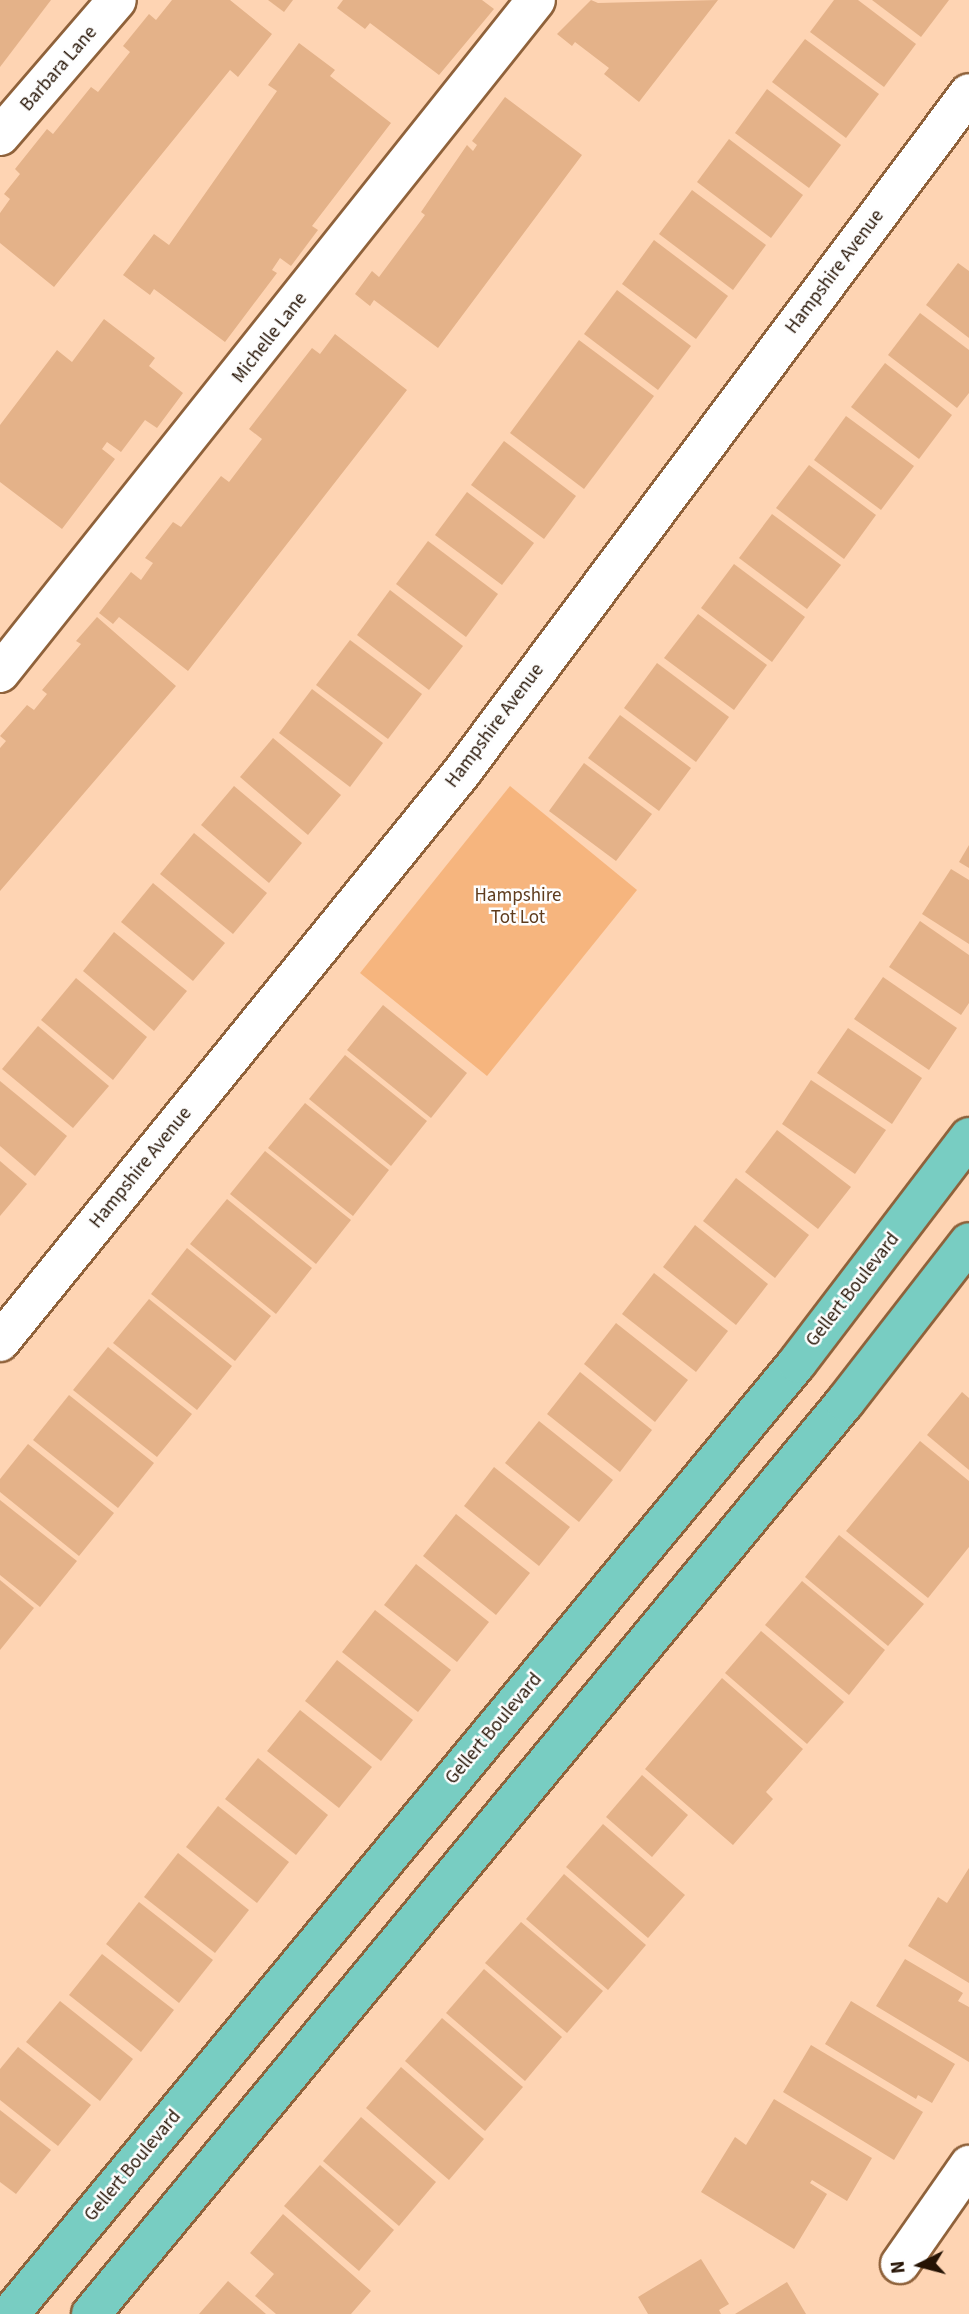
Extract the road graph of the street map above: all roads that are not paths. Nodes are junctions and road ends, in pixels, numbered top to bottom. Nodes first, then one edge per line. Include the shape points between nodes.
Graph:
1 (117, 0) edge
2 (536, 0) edge
3 (969, 93) edge
4 (0, 136) edge
5 (0, 673) edge
6 (968, 1142) edge
7 (969, 1242) edge
8 (0, 1342) edge
9 (969, 2165) edge
10 (900, 2264) dead end
11 (10, 2314) edge
12 (91, 2314) edge

1 - 4 street, Barbara Lane
2 - 5 street, Michelle Lane
3 - 8 street, Hampshire Avenue via 462,772
6 - 11 main road, Gellert Boulevard via 797,1363
7 - 12 main road via 845,1402
9 - 10 street

